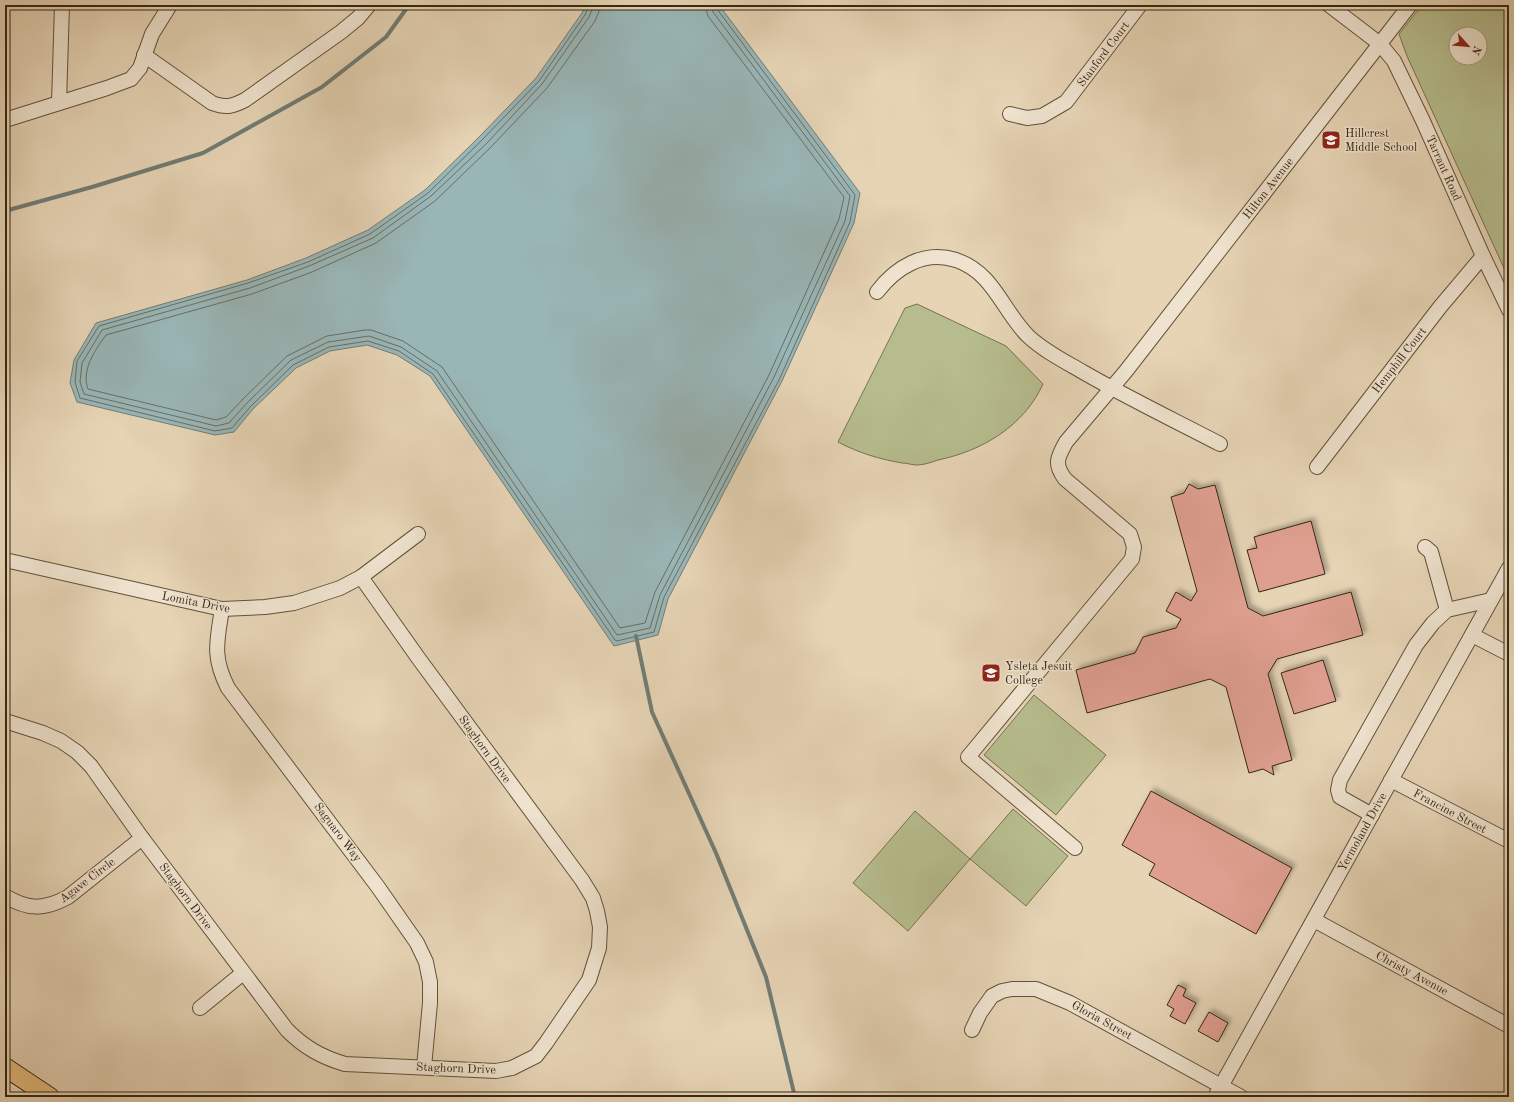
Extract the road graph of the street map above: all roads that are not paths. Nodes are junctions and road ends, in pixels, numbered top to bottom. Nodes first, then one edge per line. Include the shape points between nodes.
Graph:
1 (62, 5) edge
2 (170, 5) edge
3 (369, 5) edge
4 (1140, 5) edge
5 (1329, 5) edge
6 (1410, 5) edge
7 (1380, 44) junction
8 (144, 55) junction
9 (59, 103) junction
10 (1010, 114) dead end
11 (5, 120) edge
12 (1483, 256) junction
13 (877, 292) dead end
14 (1509, 310) edge
15 (1111, 388) junction
16 (1220, 444) dead end
17 (1317, 467) dead end
18 (418, 534) dead end
19 (1425, 547) dead end
20 (5, 560) edge
21 (1509, 568) edge
22 (361, 577) junction
23 (1492, 600) junction
24 (222, 609) junction
25 (1448, 610) junction
26 (1472, 635) junction
27 (1509, 654) edge
28 (5, 721) edge
29 (1391, 780) junction
30 (1372, 815) junction
31 (142, 838) junction
32 (1509, 842) edge
33 (1075, 848) dead end
34 (5, 896) edge
35 (1314, 920) junction
36 (244, 972) junction
37 (200, 1008) dead end
38 (1509, 1026) edge
39 (972, 1030) dead end
40 (5, 1067) edge
41 (424, 1067) junction
42 (1218, 1092) edge
43 (50, 1097) edge
44 (1241, 1097) edge

1 - 9 street
2 - 8 street via 152,34
3 - 8 street via 341,32 245,100 234,105 224,107 212,103
4 - 10 street, Stanford Court via 1066,102 1042,116 1027,118
5 - 7 street, Tarrant Road
6 - 7 street, Hilton Avenue
7 - 12 street, Tarrant Road via 1394,61
7 - 15 street, Hilton Avenue
8 - 9 street via 140,68 131,79
9 - 11 street
12 - 14 street, Tarrant Road
12 - 17 street, Hemphill Court via 1440,307
13 - 15 street via 897,270 915,261 955,260 980,273 989,282 1012,318 1035,343
15 - 16 street
15 - 33 street, Hilton Avenue via 1066,442 1057,463 1065,479 1130,534 1134,547 1132,559 968,757
18 - 22 street, Lomita Drive
19 - 25 street via 1431,552
20 - 24 street, Lomita Drive
21 - 23 street, Yermoland Drive
22 - 24 street, Lomita Drive via 340,588 294,603 265,608
22 - 41 street, Staghorn Drive via 582,880 593,898 600,927 599,948 589,980 536,1056 512,1068 496,1071
23 - 25 street
23 - 26 street, Yermoland Drive
24 - 41 street, Saguaro Way via 216,646 217,661 228,688 378,887 417,943 426,962 430,982 430,1003
25 - 30 street via 1433,623 1416,644 1340,780 1340,797
26 - 27 street
26 - 29 street, Yermoland Drive
28 - 31 street, Staghorn Drive via 43,732 77,752 91,766
29 - 30 street, Yermoland Drive
29 - 32 street, Francine Street
30 - 35 street, Yermoland Drive
31 - 34 street, Agave Circle via 68,897 56,903 32,907 16,903
31 - 36 street, Staghorn Drive
35 - 38 street, Christy Avenue
35 - 42 street, Yermoland Drive
36 - 37 street
36 - 41 street, Staghorn Drive via 287,1030 310,1050 345,1064
39 - 42 street, Gloria Street via 992,996 1012,989 1036,989 1070,1003
40 - 43 main road
42 - 44 street, Gloria Street

